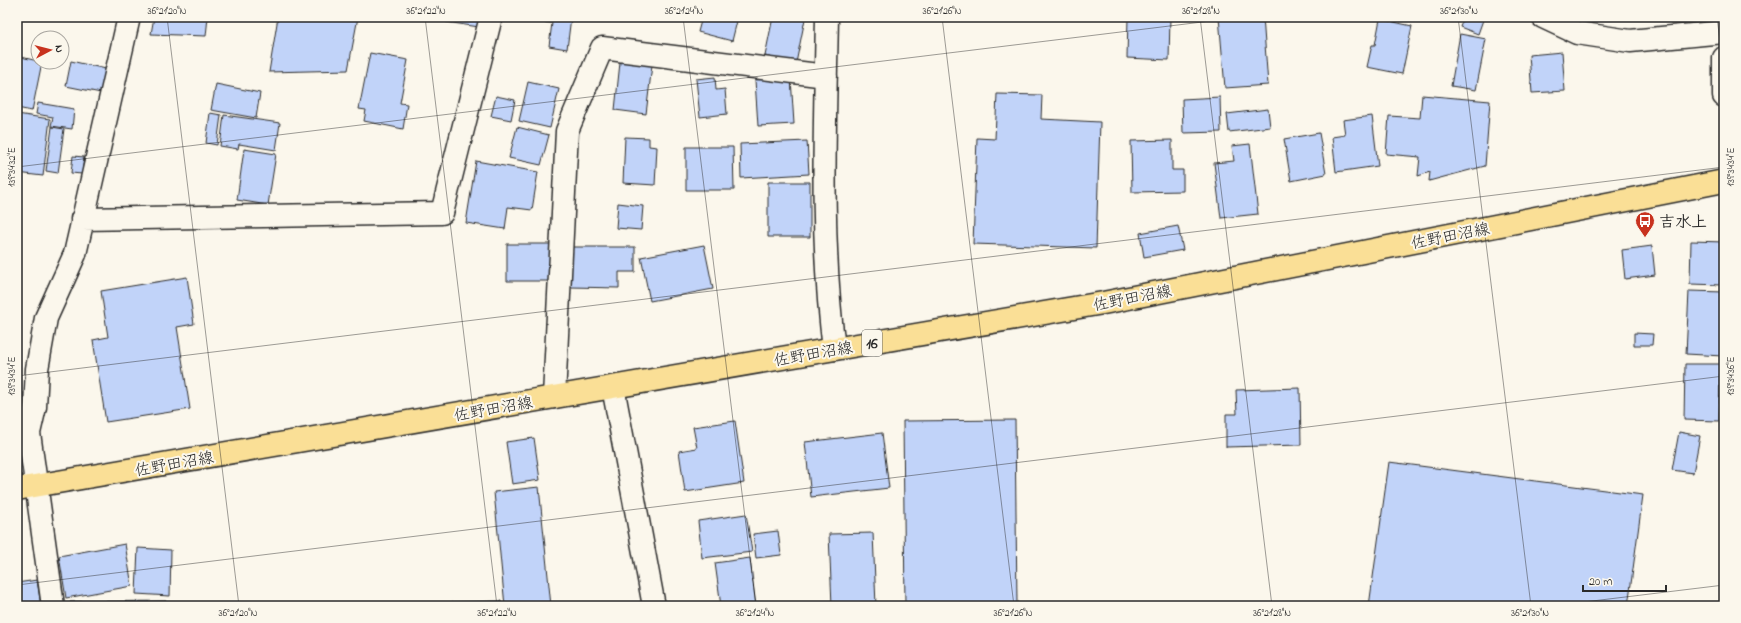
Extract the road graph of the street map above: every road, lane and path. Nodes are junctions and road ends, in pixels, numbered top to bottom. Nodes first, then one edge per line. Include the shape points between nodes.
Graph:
1 (129, 17) edge
2 (491, 17) edge
3 (827, 17) edge
4 (1543, 17) edge
5 (1724, 32) edge
6 (1724, 58) edge
7 (826, 76) junction
8 (1724, 96) edge
9 (1724, 181) edge
10 (82, 219) junction
11 (834, 349) junction
12 (613, 387) junction
13 (554, 397) junction
14 (27, 488) edge
15 (53, 606) edge
16 (654, 606) edge

1 - 10 street
2 - 10 street via 442,213
3 - 7 street
4 - 5 street via 1577,32 1630,41
6 - 8 street
7 - 11 street via 823,184
7 - 13 street via 602,48 567,131
9 - 11 main road, 佐野田沼線 / 16 via 1103,303
10 - 14 street via 75,254 46,318 37,369 35,407 29,433
11 - 12 main road, 佐野田沼線 / 16
12 - 13 main road, 佐野田沼線 / 16
12 - 16 street
13 - 14 main road, 佐野田沼線 / 16
14 - 15 street

